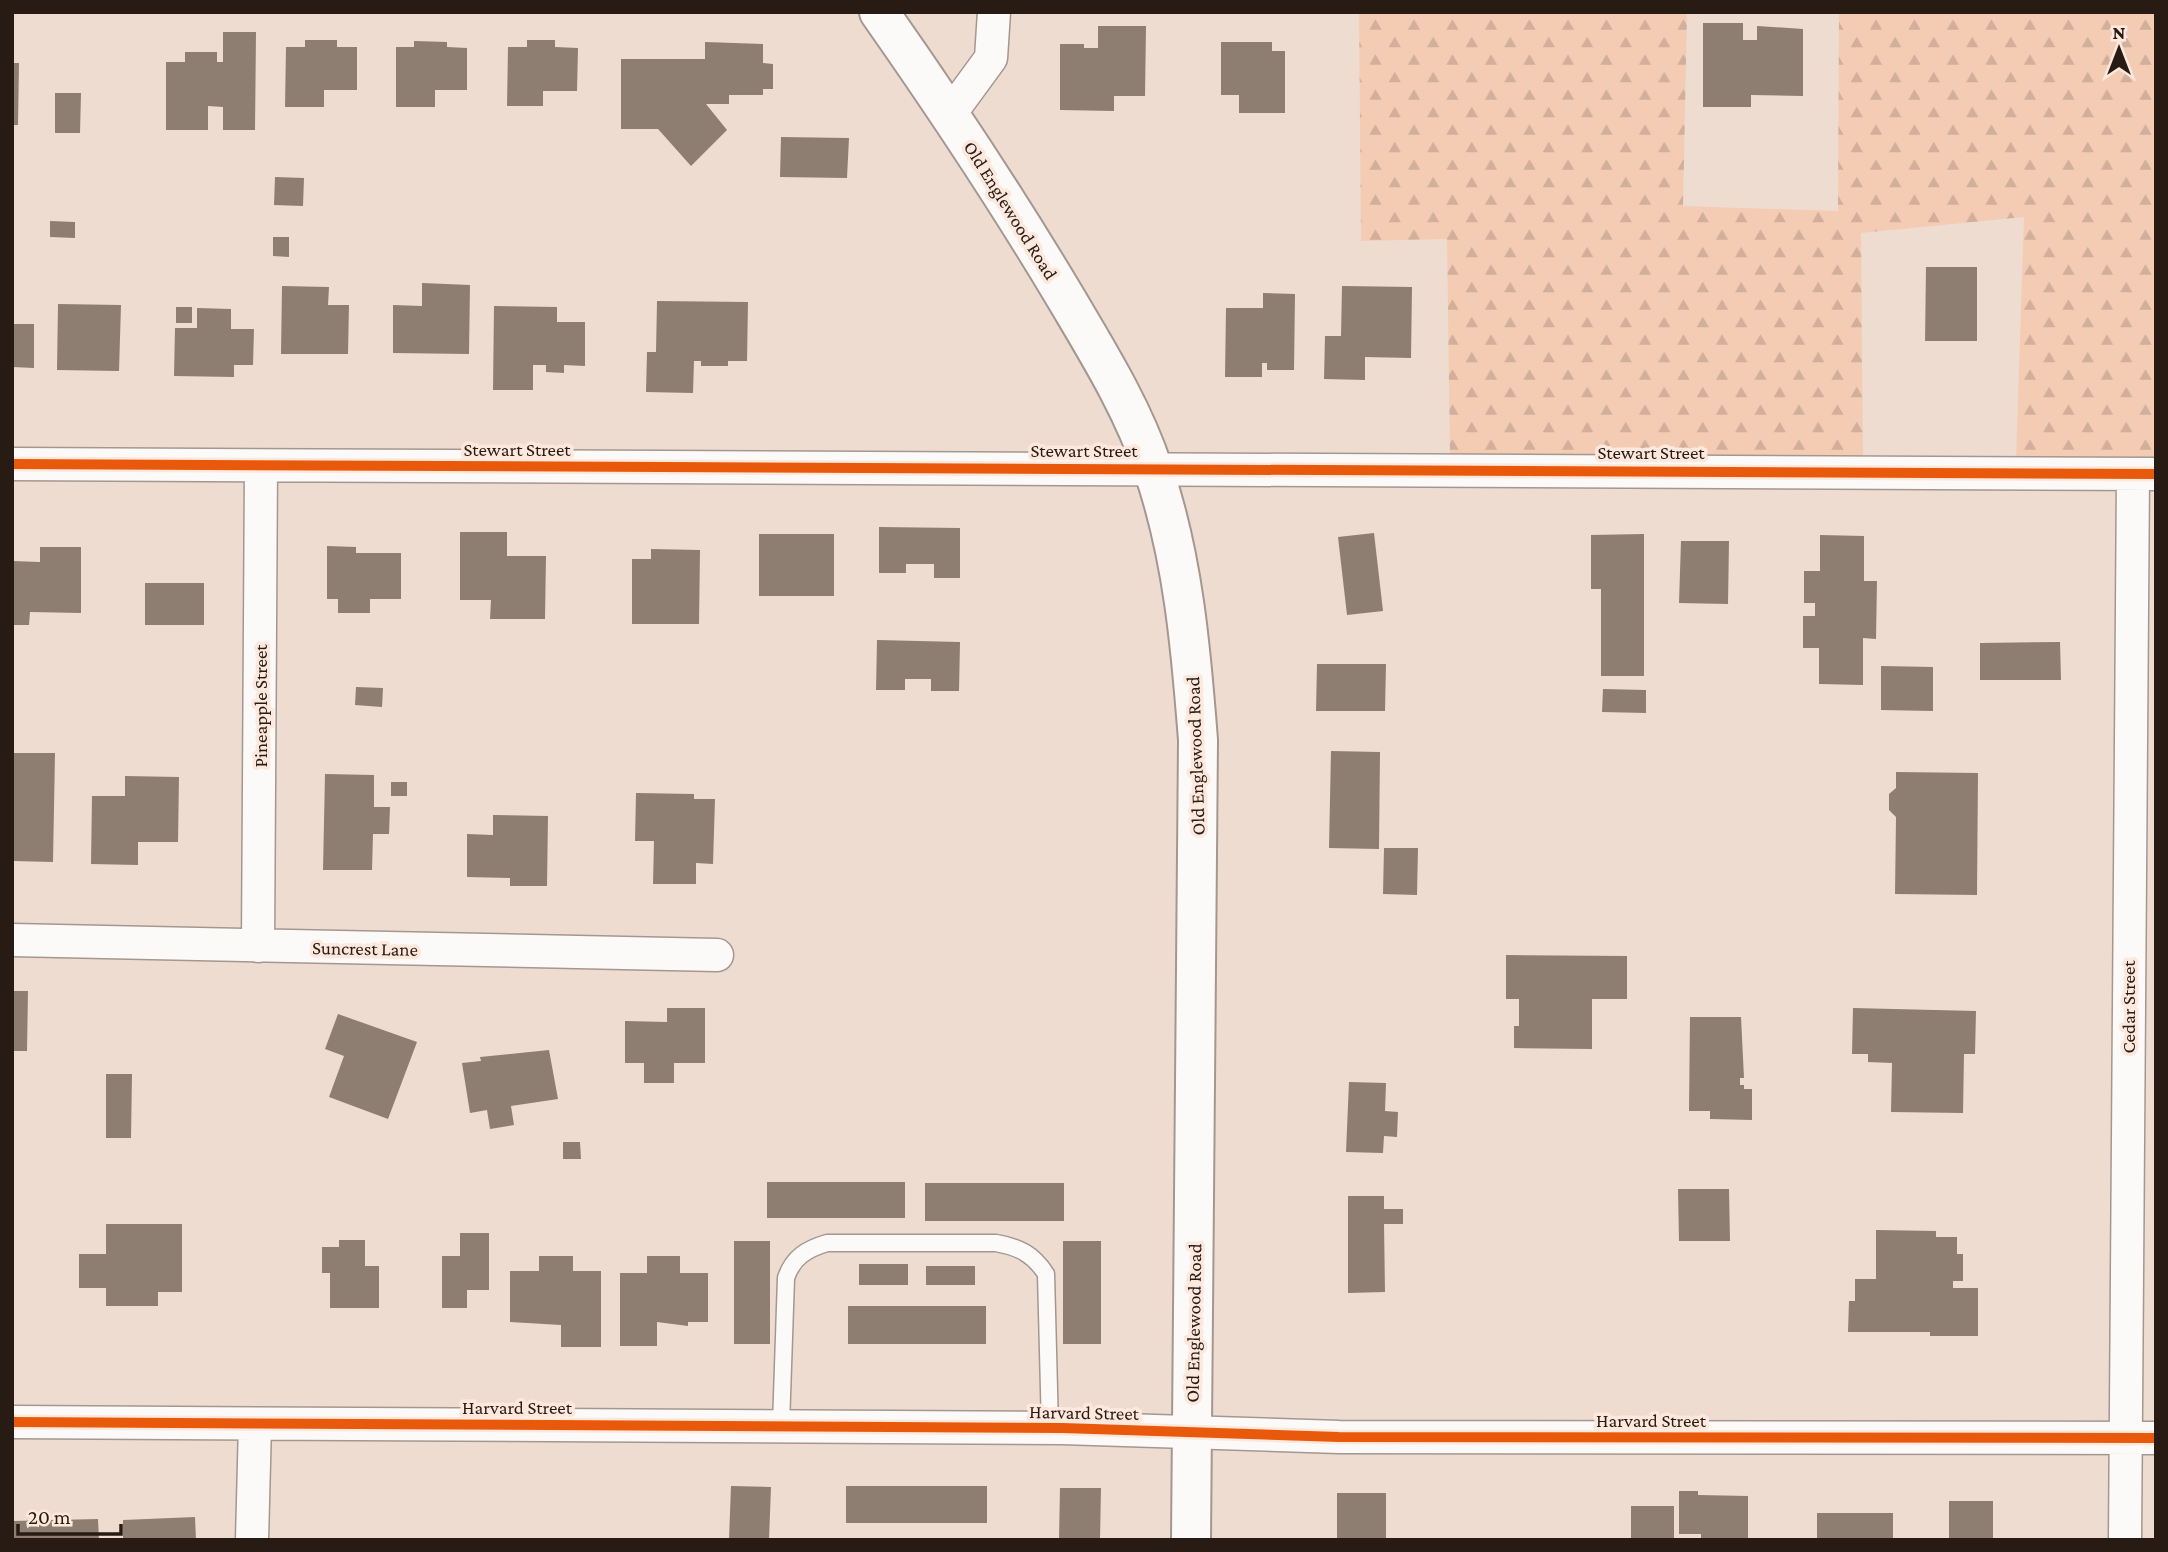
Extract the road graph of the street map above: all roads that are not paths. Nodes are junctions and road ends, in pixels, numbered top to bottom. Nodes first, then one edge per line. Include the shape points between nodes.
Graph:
1 (879, 12) edge
2 (994, 12) edge
3 (950, 114) junction
4 (12, 464) edge
5 (261, 466) junction
6 (1153, 468) junction
7 (2145, 474) edge
8 (12, 940) edge
9 (258, 946) junction
10 (717, 955) dead end
11 (12, 1422) edge
12 (255, 1424) junction
13 (781, 1425) junction
14 (1050, 1428) junction
15 (1192, 1433) junction
16 (2142, 1438) edge
17 (252, 1540) edge
18 (1191, 1540) edge
19 (2126, 1540) edge

1 - 3 street, Old Englewood Road
2 - 3 street via 991,58
3 - 6 street, Old Englewood Road via 1007,199 1115,383
4 - 5 street, Stewart Street
5 - 6 street, Stewart Street
5 - 9 street, Pineapple Street
6 - 7 street, Stewart Street
6 - 15 street, Old Englewood Road via 1174,547 1191,654 1198,740
7 - 16 street, Cedar Street via 2128,926
8 - 9 street, Suncrest Lane
9 - 10 street, Suncrest Lane
11 - 12 street, Harvard Street
12 - 13 street, Harvard Street
12 - 17 street
13 - 14 street, Harvard Street
13 - 14 lane via 786,1278 790,1265 808,1249 827,1244 996,1243 1034,1257 1046,1274
14 - 15 street, Harvard Street
15 - 16 street, Harvard Street
15 - 18 street, Old Englewood Road
16 - 19 street, Cedar Street

